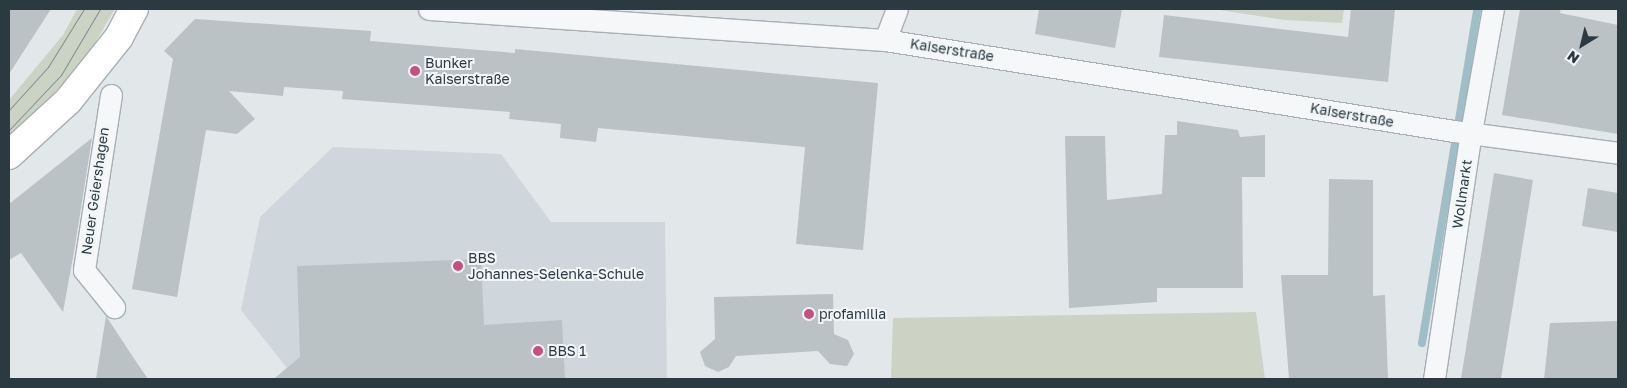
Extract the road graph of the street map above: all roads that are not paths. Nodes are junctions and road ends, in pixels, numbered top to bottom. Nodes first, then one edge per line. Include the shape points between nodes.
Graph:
1 (134, 9) edge
2 (429, 9) edge
3 (897, 9) edge
4 (1494, 9) edge
5 (651, 16) edge
6 (885, 40) junction
7 (111, 95) dead end
8 (1462, 132) junction
9 (1618, 153) edge
10 (9, 156) edge
11 (114, 307) dead end
12 (1434, 379) edge

1 - 10 main road via 119,37 68,101
2 - 5 street, Kaiserstraße
3 - 6 street
4 - 8 street, Wollmarkt
5 - 6 street, Kaiserstraße
6 - 8 street, Kaiserstraße
7 - 11 street, Neuer Geiershagen via 84,270
8 - 9 street, Kaiserstraße
8 - 12 street, Wollmarkt

